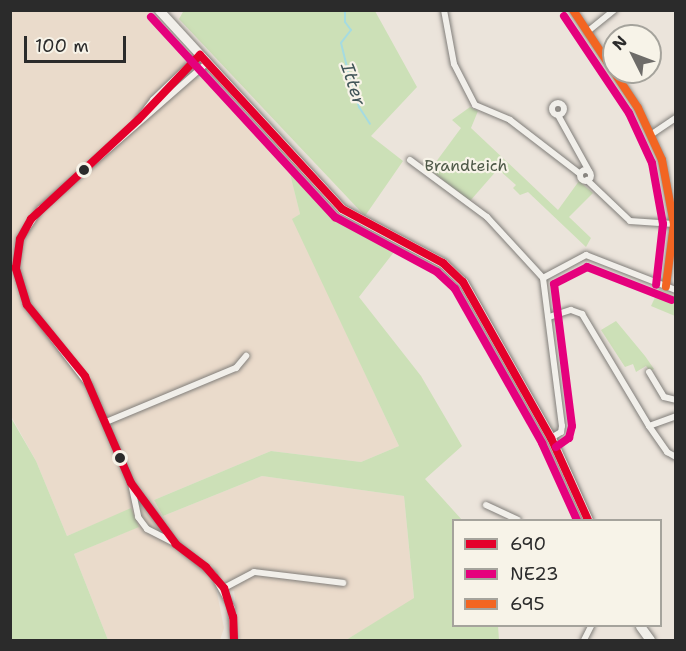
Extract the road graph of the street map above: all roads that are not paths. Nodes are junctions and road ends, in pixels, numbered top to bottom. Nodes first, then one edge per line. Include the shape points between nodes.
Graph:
1 (159, 10) edge
2 (444, 10) edge
3 (573, 10) edge
4 (614, 10) edge
5 (587, 32) junction
6 (203, 59) junction
7 (558, 115) dead end
8 (675, 118) edge
9 (652, 134) junction
10 (410, 160) dead end
11 (589, 171) junction
12 (580, 174) junction
13 (587, 180) junction
14 (674, 224) junction
15 (543, 278) junction
16 (666, 286) junction
17 (675, 290) edge
18 (549, 317) junction
19 (246, 356) dead end
20 (649, 372) dead end
21 (675, 400) edge
22 (675, 416) edge
23 (106, 422) junction
24 (649, 426) junction
25 (551, 438) junction
26 (675, 457) edge
27 (131, 483) junction
28 (486, 505) dead end
29 (516, 519) edge
30 (588, 519) edge
31 (176, 544) junction
32 (343, 582) dead end
33 (224, 588) junction
34 (641, 627) edge
35 (234, 640) edge
36 (650, 640) edge

1 - 6 main road
2 - 12 street via 454,64 475,105 510,120
3 - 5 street
4 - 5 street
5 - 9 street
6 - 23 street via 153,100 138,120 40,209 25,229 16,252 21,295 85,376
6 - 25 main road via 342,209 443,263 458,276
7 - 11 street
8 - 9 street
9 - 14 street via 669,185
10 - 15 street via 487,217
11 - 12 street
11 - 13 street
12 - 13 street via 581,179
13 - 14 street via 630,221
14 - 16 street
15 - 16 street via 584,255
15 - 18 street
16 - 17 street
18 - 24 street via 571,310 582,314
18 - 25 street via 562,426 561,432
19 - 23 street via 236,368
20 - 21 street via 664,397
22 - 24 street
23 - 27 street
24 - 26 street
25 - 30 main road
27 - 31 street
27 - 31 street via 142,523
28 - 29 street
31 - 33 street via 206,567
32 - 33 street via 254,572
33 - 35 street via 233,617
34 - 36 main road

